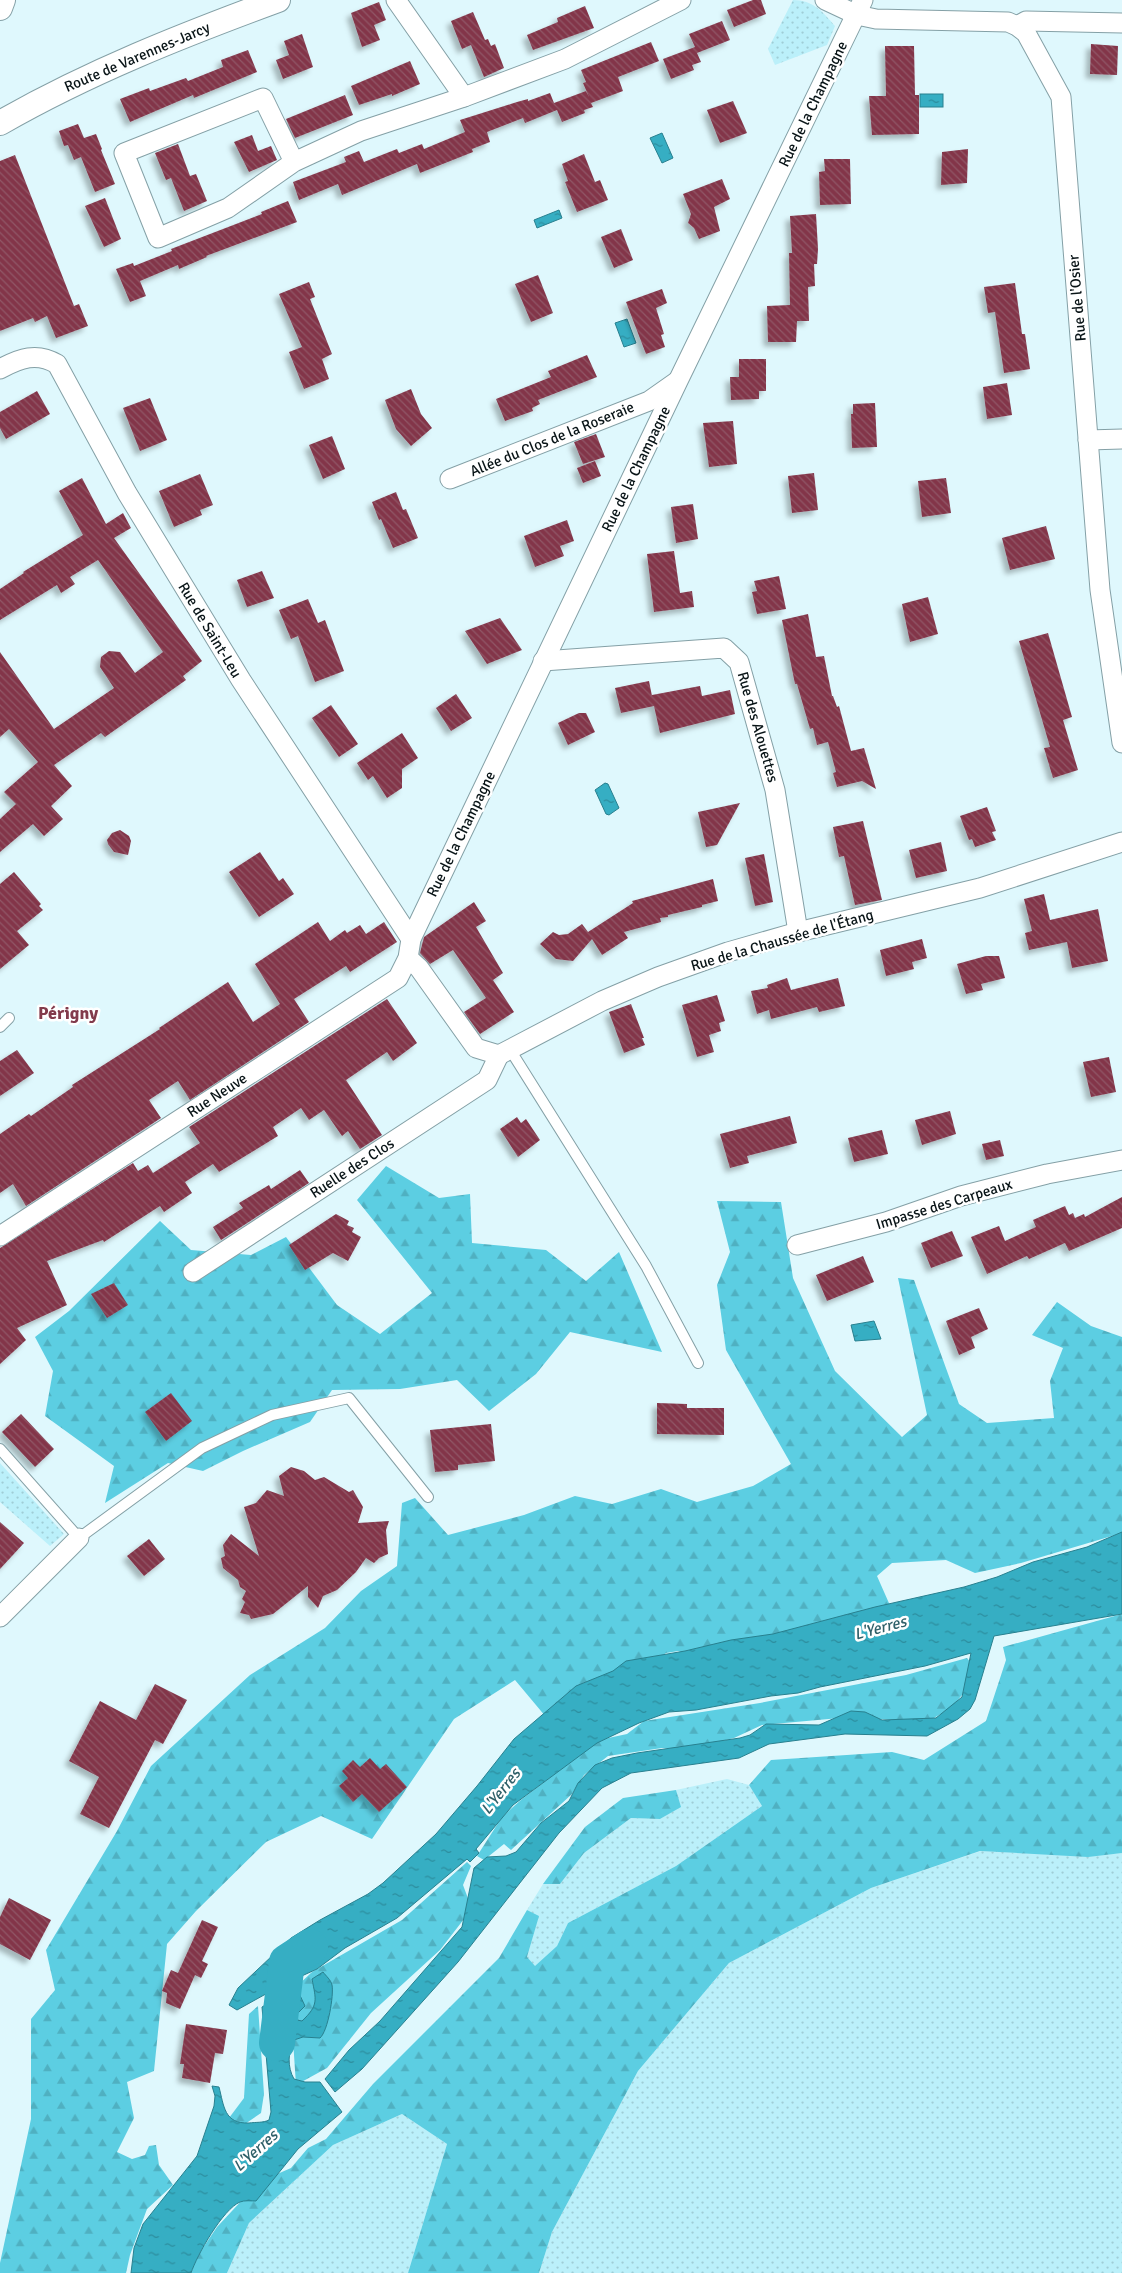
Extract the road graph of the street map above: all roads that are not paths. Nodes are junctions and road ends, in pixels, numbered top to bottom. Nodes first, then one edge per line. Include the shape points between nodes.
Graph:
1 (3, 0) edge
2 (278, 0) edge
3 (396, 0) edge
4 (682, 0) edge
5 (825, 0) edge
6 (0, 8) edge
7 (860, 8) edge
8 (1122, 23) edge
9 (1017, 26) junction
10 (464, 97) junction
11 (0, 123) edge
12 (294, 162) junction
13 (0, 369) edge
14 (678, 381) junction
15 (1122, 439) edge
16 (1088, 440) junction
17 (450, 479) dead end
18 (543, 661) junction
19 (1122, 743) edge
20 (1122, 842) edge
21 (798, 932) junction
22 (411, 939) junction
23 (408, 958) junction
24 (9, 1018) dead end
25 (0, 1027) edge
26 (504, 1052) junction
27 (1122, 1160) edge
28 (0, 1236) edge
29 (797, 1245) dead end
30 (194, 1272) dead end
31 (698, 1363) dead end
32 (0, 1449) edge
33 (428, 1497) dead end
34 (78, 1538) junction
35 (0, 1617) edge

1 - 6 street
2 - 11 street, Route de Varennes-Jarcy via 184,35 80,81
3 - 10 street
4 - 10 street via 565,59
5 - 7 street
7 - 9 street via 876,20 1008,22
7 - 14 street, Rue de la Champagne
8 - 9 street via 1026,22
9 - 16 street, Rue de l'Osier via 1026,33 1061,97
10 - 12 street via 361,131
12 - 12 street via 228,208 158,238 124,153 263,98
13 - 22 street, Rue de Saint-Leu via 34,356 57,364 127,493 240,680
14 - 17 street, Allée du Clos de la Roseraie via 649,401
14 - 18 street, Rue de la Champagne
15 - 16 street
16 - 19 street, Rue de l'Osier via 1100,590
18 - 21 street, Rue des Alouettes via 724,648 740,662 775,790
18 - 22 street, Rue de la Champagne
20 - 21 street, Rue de la Chaussée de l'Étang via 980,888
21 - 26 street, Rue de la Chaussée de l'Étang via 658,977 602,1001
22 - 23 street, Rue Neuve
23 - 26 street via 419,968 476,1048
23 - 28 street, Rue Neuve via 398,978
24 - 25 lane
26 - 30 street, Ruelle des Clos via 488,1080
26 - 31 lane via 646,1266
27 - 29 street, Impasse des Carpeaux via 1047,1174 961,1196 886,1222
32 - 34 lane
33 - 34 lane via 349,1398 272,1416 202,1448
34 - 35 street

